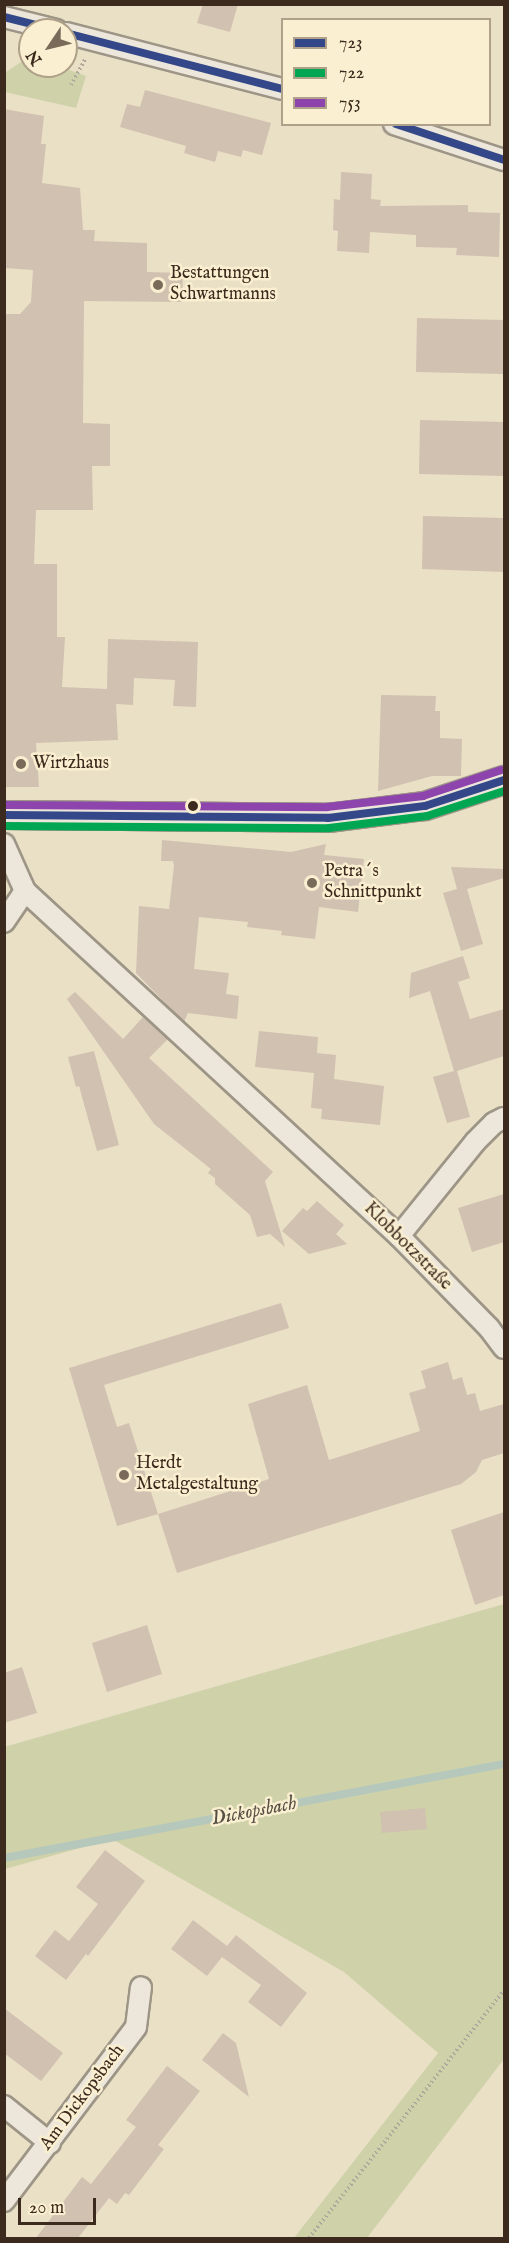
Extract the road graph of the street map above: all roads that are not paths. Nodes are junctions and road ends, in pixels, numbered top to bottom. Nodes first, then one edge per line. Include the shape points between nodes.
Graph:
1 (78, 36) edge
2 (281, 89) edge
3 (400, 126) edge
4 (504, 159) edge
5 (504, 780) edge
6 (4, 815) edge
7 (4, 844) edge
8 (25, 891) junction
9 (4, 922) edge
10 (504, 1118) edge
11 (399, 1236) junction
12 (497, 1326) edge
13 (504, 1348) edge
14 (141, 1987) dead end
15 (4, 2106) edge
16 (50, 2143) junction
17 (4, 2201) edge

1 - 2 street
3 - 4 street
5 - 6 street via 424,806 328,818
7 - 8 street, Klobbotzstraße
8 - 9 street
8 - 11 street, Klobbotzstraße
10 - 11 street via 475,1142
11 - 12 street, Klobbotzstraße
12 - 13 street, Klobbotzstraße
14 - 16 street, Am Dickopsbach via 136,2027
15 - 16 street
16 - 17 street, Am Dickopsbach

